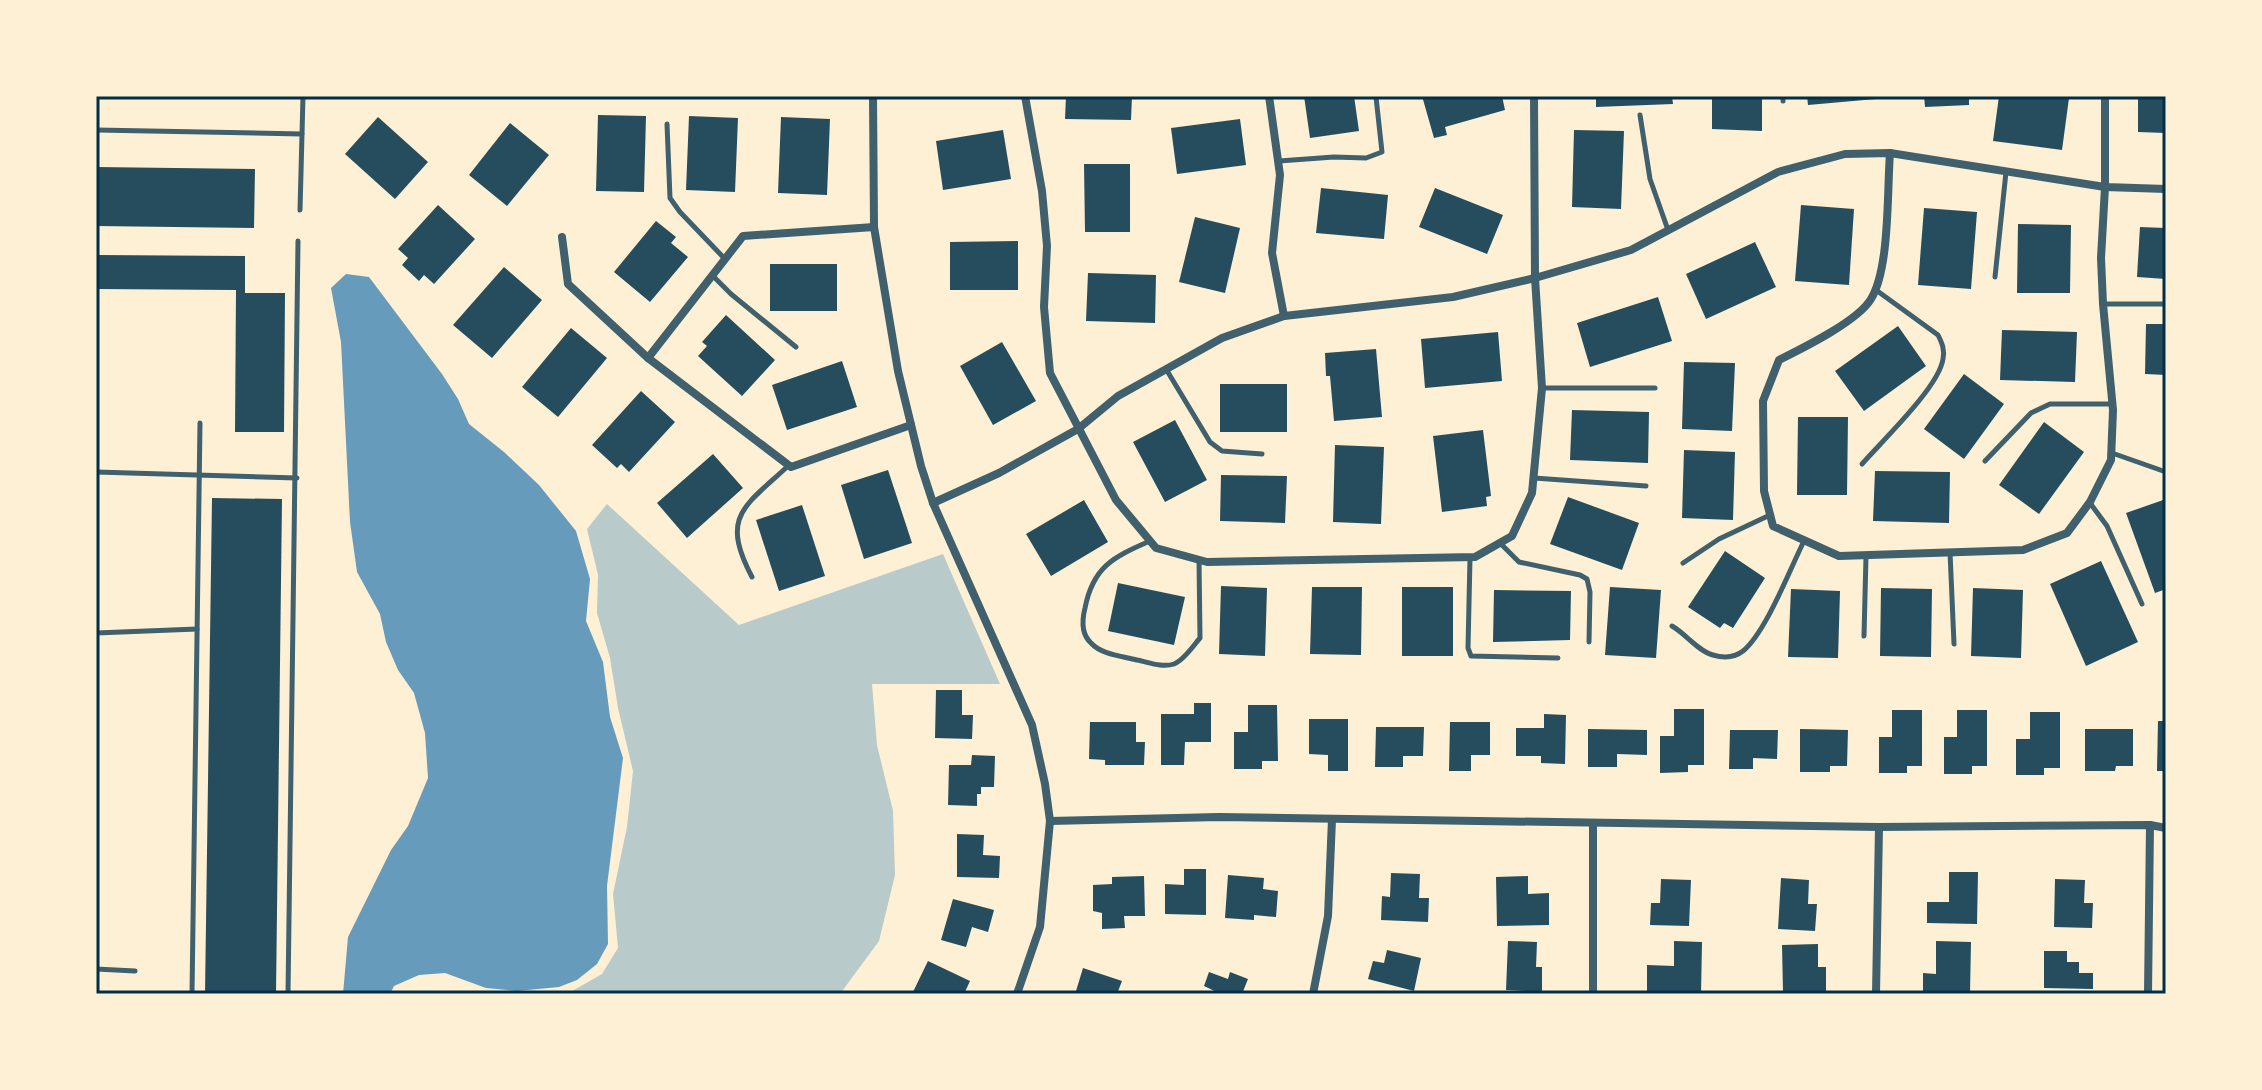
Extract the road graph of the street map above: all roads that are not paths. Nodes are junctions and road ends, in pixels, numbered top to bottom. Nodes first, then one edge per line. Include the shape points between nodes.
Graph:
1 (303, 96) edge
2 (873, 96) edge
3 (1025, 96) edge
4 (1269, 96) edge
5 (1534, 96) edge
6 (2105, 96) edge
7 (1376, 97) edge
8 (1640, 115) dead end
9 (667, 124) dead end
10 (96, 130) edge
11 (302, 134) junction
12 (1890, 153) junction
13 (1279, 161) junction
14 (2006, 172) junction
15 (2105, 187) junction
16 (2166, 189) edge
17 (300, 210) dead end
18 (874, 227) junction
19 (1668, 230) junction
20 (562, 237) dead end
21 (298, 241) dead end
22 (725, 259) junction
23 (712, 275) junction
24 (1995, 277) dead end
25 (1535, 278) junction
26 (1876, 290) junction
27 (2103, 304) junction
28 (2166, 304) edge
29 (1284, 316) junction
30 (796, 347) dead end
31 (648, 358) junction
32 (1166, 369) junction
33 (1542, 388) junction
34 (1655, 388) dead end
35 (2112, 404) junction
36 (200, 423) dead end
37 (911, 425) junction
38 (1078, 429) junction
39 (2111, 453) junction
40 (1262, 454) dead end
41 (1985, 461) dead end
42 (1862, 464) dead end
43 (789, 465) junction
44 (96, 472) edge
45 (2166, 472) edge
46 (199, 475) junction
47 (297, 478) junction
48 (1534, 478) junction
49 (1646, 486) dead end
50 (2090, 502) junction
51 (933, 503) junction
52 (1770, 515) junction
53 (1804, 540) junction
54 (1150, 541) junction
55 (1500, 543) junction
56 (1950, 552) junction
57 (1866, 555) junction
58 (1470, 557) junction
59 (1199, 560) junction
60 (1683, 563) dead end
61 (752, 577) dead end
62 (2142, 604) dead end
63 (1672, 626) dead end
64 (197, 629) junction
65 (96, 633) edge
66 (1864, 636) dead end
67 (1589, 642) dead end
68 (1954, 644) dead end
69 (1558, 658) dead end
70 (1332, 819) junction
71 (1050, 821) junction
72 (1593, 824) junction
73 (2150, 825) junction
74 (1879, 827) junction
75 (2166, 828) edge
76 (96, 969) edge
77 (135, 971) dead end
78 (192, 994) edge
79 (288, 994) edge
80 (1017, 994) edge
81 (1313, 994) edge
82 (1593, 994) edge
83 (1876, 994) edge
84 (2148, 994) edge

1 - 11 lane
2 - 18 street
3 - 38 street via 1046,232 1044,307 1050,373
4 - 13 street
5 - 25 street
6 - 15 street
7 - 13 lane via 1382,152 1366,158
8 - 19 lane via 1650,179
9 - 22 lane via 670,198
10 - 11 lane
11 - 17 lane
12 - 14 street
12 - 19 street via 1845,154 1778,172
12 - 26 street via 1883,266
13 - 29 street via 1272,253
14 - 15 street
14 - 24 lane
15 - 16 street
15 - 27 street
18 - 22 street via 743,236
18 - 37 street
19 - 25 street via 1631,250
20 - 31 street via 568,284
21 - 47 lane
22 - 23 street
23 - 30 lane
23 - 31 street
25 - 29 street via 1453,297
25 - 33 street
26 - 42 lane via 1938,335 1943,361 1935,381
26 - 52 street via 1870,302 1829,335 1779,360 1763,401 1764,491
27 - 28 lane
27 - 35 street
29 - 32 street via 1222,338
31 - 43 street
32 - 38 street via 1118,396
32 - 40 lane via 1210,442 1222,451
33 - 34 lane
33 - 48 street
35 - 39 street
35 - 41 lane via 2050,404 2031,413
36 - 46 lane
37 - 43 street
37 - 51 street
38 - 51 street
38 - 54 street via 1116,500
39 - 45 lane
39 - 50 street
43 - 61 lane via 735,525 739,552
44 - 46 lane
46 - 47 lane
46 - 64 lane
47 - 79 lane
48 - 49 lane
48 - 55 street via 1512,536
50 - 56 street via 2067,533 2023,550
50 - 62 lane via 2107,526
51 - 71 street via 1032,725
52 - 53 street via 1773,526
52 - 60 lane
53 - 57 street via 1839,556
53 - 63 lane via 1767,616 1740,653 1709,655
54 - 59 street via 1156,548
54 - 59 lane via 1117,555 1088,589 1084,633 1103,652 1162,666 1175,664 1189,651 1200,638
55 - 58 street
55 - 67 lane via 1519,562 1587,579
56 - 57 street
56 - 68 lane
57 - 66 lane
58 - 59 street
58 - 69 lane via 1471,656
64 - 65 lane
64 - 78 lane
70 - 71 street
70 - 72 street
70 - 81 street via 1328,916
71 - 80 street via 1040,927
72 - 74 street
72 - 82 street
73 - 74 street
73 - 75 street
73 - 84 street
74 - 83 street
76 - 77 lane

